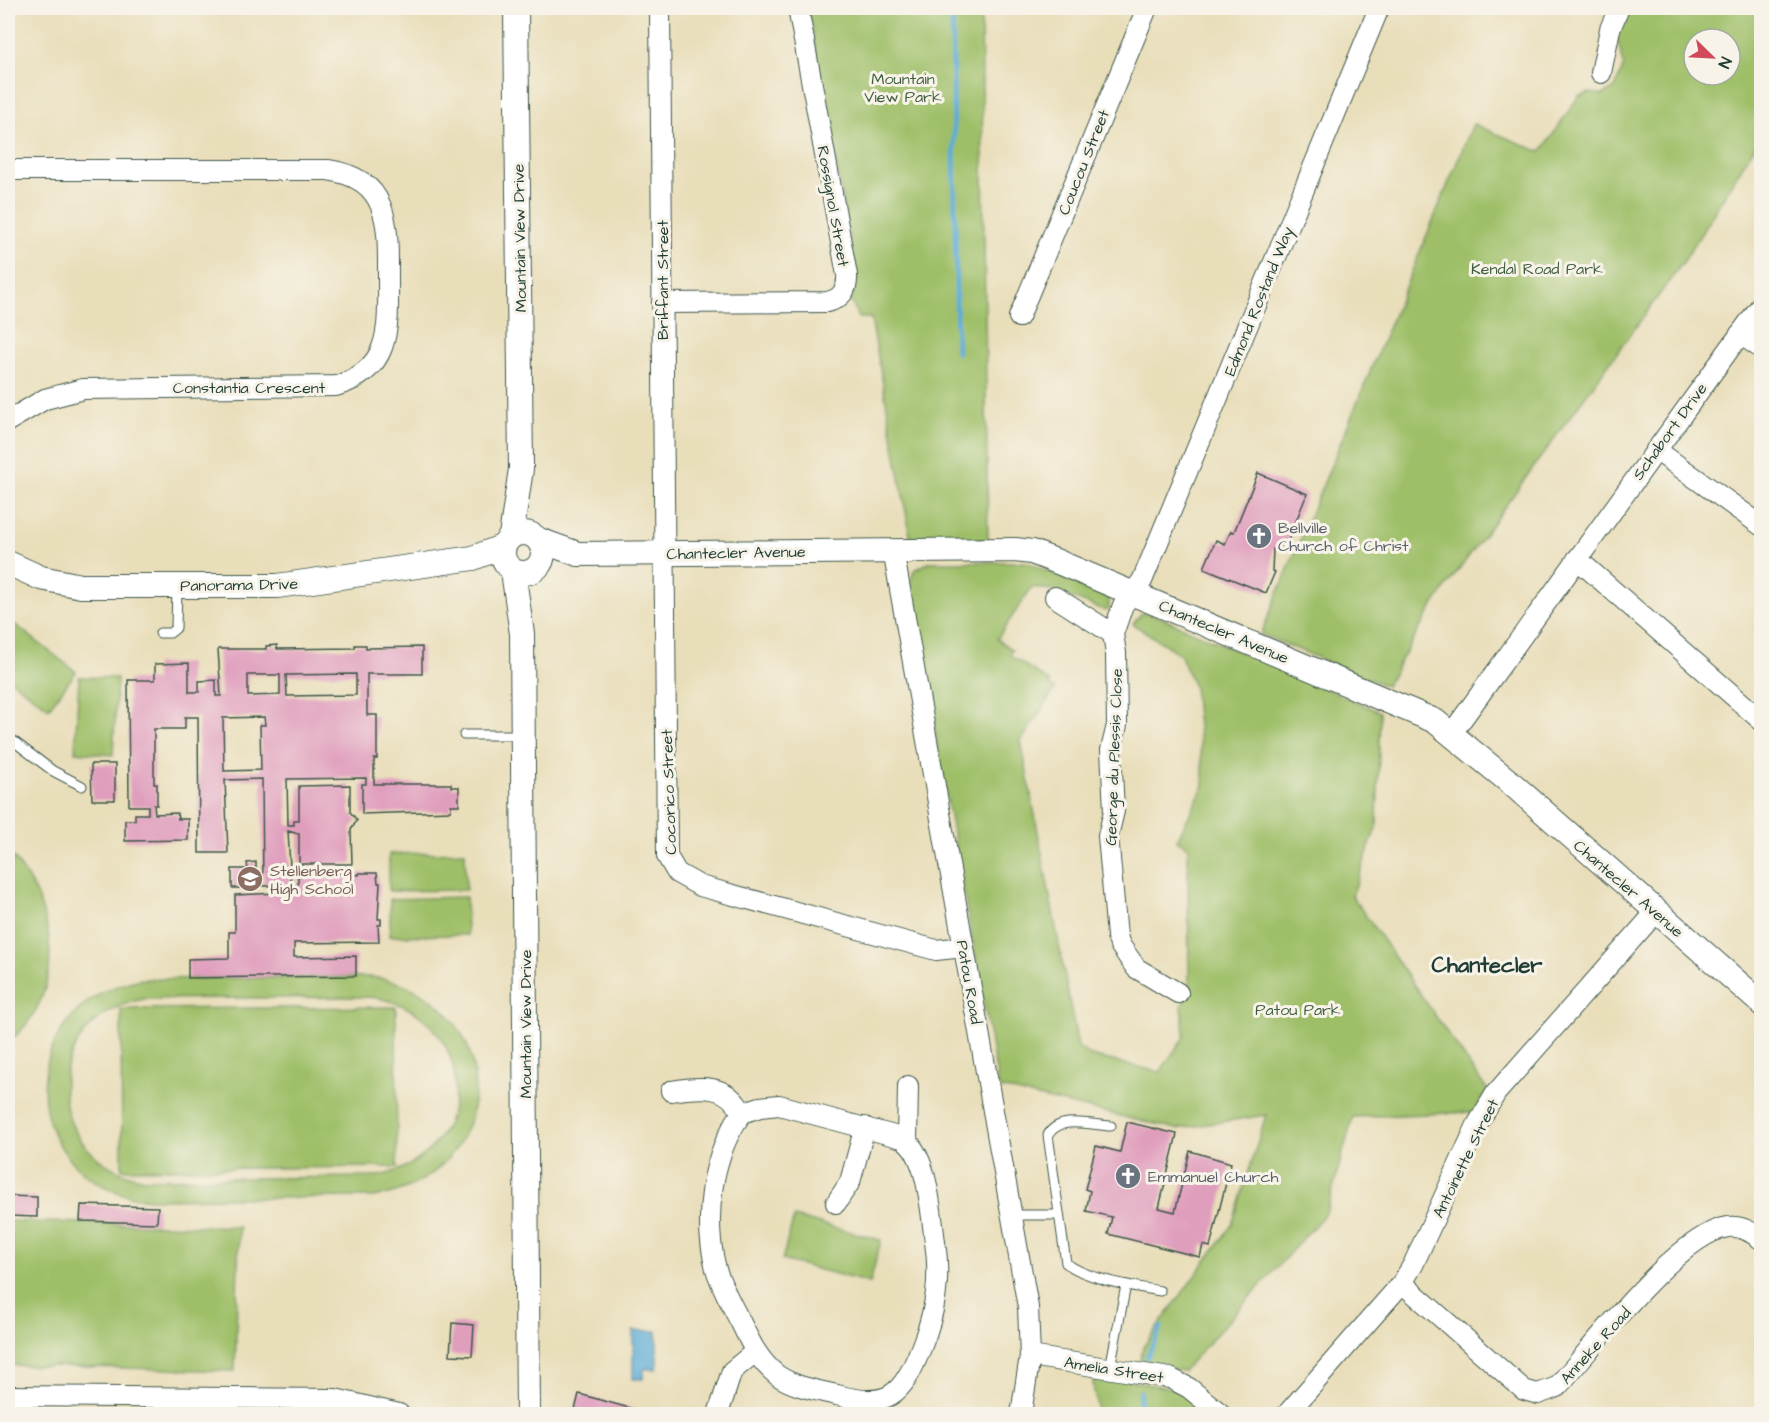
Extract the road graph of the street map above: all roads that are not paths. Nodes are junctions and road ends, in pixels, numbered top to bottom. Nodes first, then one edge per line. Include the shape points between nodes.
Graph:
1 (516, 8) edge
2 (660, 8) edge
3 (798, 8) edge
4 (1147, 8) edge
5 (1619, 8) edge
6 (1373, 9) edge
7 (1601, 73) dead end
8 (8, 170) edge
9 (662, 303) junction
10 (1761, 304) edge
11 (1019, 316) dead end
12 (1740, 334) junction
13 (1761, 349) edge
14 (8, 421) edge
15 (1656, 450) junction
16 (1761, 526) edge
17 (893, 550) junction
18 (664, 553) junction
19 (522, 554) junction
20 (1577, 559) junction
21 (8, 563) edge
22 (177, 586) junction
23 (1133, 592) junction
24 (1055, 597) dead end
25 (160, 633) dead end
26 (1113, 634) junction
27 (1761, 721) edge
28 (1452, 732) junction
29 (465, 735) dead end
30 (523, 735) junction
31 (8, 737) edge
32 (82, 786) dead end
33 (1656, 912) junction
34 (964, 947) junction
35 (1178, 993) dead end
36 (1761, 1004) edge
37 (908, 1086) dead end
38 (671, 1091) dead end
39 (742, 1113) junction
40 (1111, 1126) dead end
41 (865, 1127) junction
42 (907, 1140) junction
43 (836, 1203) dead end
44 (1012, 1215) junction
45 (1058, 1215) junction
46 (1761, 1240) edge
47 (1402, 1283) junction
48 (1126, 1285) junction
49 (1160, 1291) dead end
50 (756, 1352) junction
51 (1030, 1356) junction
52 (1110, 1368) junction
53 (8, 1396) edge
54 (399, 1414) edge
55 (528, 1414) edge
56 (718, 1414) edge
57 (1021, 1414) edge
58 (1221, 1414) edge
59 (1287, 1414) edge

1 - 19 street, Mountain View Drive via 521,470 528,504
2 - 9 street, Briffant Street
3 - 9 street, Rossignol Street via 847,275 846,287 839,297 827,302
4 - 11 street, Coucou Street
5 - 7 street via 1610,29
6 - 23 street, Edmond Rostand Way via 1142,581
8 - 14 street, Constantia Crescent via 340,172 361,182 377,198 388,228 386,338 378,357 356,378 324,387 83,389 45,399
9 - 18 street, Briffant Street
10 - 12 street, Schabort Drive
12 - 13 street
12 - 15 street, Schabort Drive
15 - 16 street
15 - 20 street, Schabort Drive
17 - 18 street, Chantecler Avenue
17 - 23 street, Chantecler Avenue via 1024,551
17 - 34 street, Patou Road
18 - 19 street, Chantecler Avenue via 578,554 556,564
18 - 34 street, Cocorico Street via 666,847 677,873 700,886 936,950
19 - 22 street, Panorama Drive via 277,586
19 - 30 street, Mountain View Drive
20 - 27 street
20 - 28 street, Schabort Drive
21 - 22 street, Panorama Drive via 25,573 61,583
22 - 25 lane via 176,628
23 - 26 street, George du Plessis Close via 1123,605
23 - 28 street, Chantecler Avenue via 1419,713
24 - 26 street
26 - 35 street, George du Plessis Close via 1117,725 1111,750 1114,812 1108,836 1117,936 1124,954 1136,968
28 - 33 street, Chantecler Avenue
29 - 30 lane
30 - 55 street, Mountain View Drive
31 - 32 lane via 53,771
33 - 36 street, Chantecler Avenue
33 - 47 street, Antoinette Street via 1496,1094 1477,1125
34 - 44 street, Patou Road
37 - 42 street
38 - 39 street via 714,1088 729,1095
39 - 41 street via 780,1106
39 - 50 street via 726,1141 717,1170 711,1245 727,1297
40 - 45 lane via 1060,1122 1052,1128 1048,1135
41 - 42 street
41 - 43 street via 850,1182
42 - 50 street via 918,1155 929,1199 939,1269 927,1333 905,1384 888,1397 862,1402 794,1384 774,1372
44 - 45 lane
44 - 51 street, Patou Road via 1028,1307
45 - 48 lane via 1066,1263
46 - 47 street, Anneke Road via 1746,1229 1734,1227 1718,1229 1691,1243 1557,1387 1545,1393 1531,1393 1518,1386
47 - 59 street, Antoinette Street
48 - 49 lane
48 - 52 lane
50 - 56 street via 732,1371
51 - 52 street, Amelia Street
51 - 57 street, Patou Road
52 - 58 street, Amelia Street via 1178,1381
53 - 54 street via 329,1399

